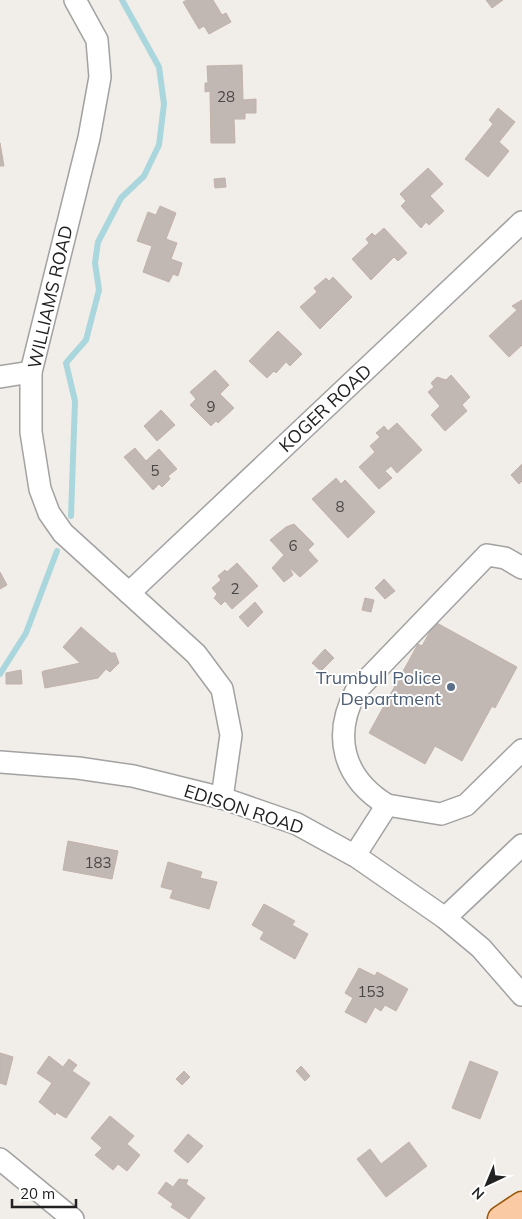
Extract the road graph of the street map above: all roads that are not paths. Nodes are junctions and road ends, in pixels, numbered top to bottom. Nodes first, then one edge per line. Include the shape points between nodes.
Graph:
1 (75, 0) edge
2 (522, 222) edge
3 (31, 372) junction
4 (0, 377) edge
5 (522, 568) edge
6 (129, 594) junction
7 (515, 756) edge
8 (0, 762) edge
9 (222, 798) junction
10 (387, 805) junction
11 (522, 845) edge
12 (355, 855) junction
13 (445, 918) junction
14 (522, 995) edge
15 (0, 1159) edge
16 (522, 1205) edge
17 (73, 1219) edge
18 (501, 1219) edge

1 - 3 street, WILLIAMS ROAD via 97,40 100,77 89,138
2 - 6 street, KOGER ROAD
3 - 4 street
3 - 6 street, WILLIAMS ROAD via 31,432 40,489 49,513 63,533
5 - 10 street via 505,558 487,555 356,691 346,710 343,740 350,768 371,795
6 - 9 street, WILLIAMS ROAD via 196,654 222,689 231,735
7 - 10 street via 466,805 441,814
8 - 9 street, EDISON ROAD via 133,776
9 - 12 street, EDISON ROAD via 297,824
10 - 12 street
11 - 13 street
12 - 13 street, EDISON ROAD
13 - 14 street, EDISON ROAD via 481,948
15 - 17 street
16 - 18 main road

